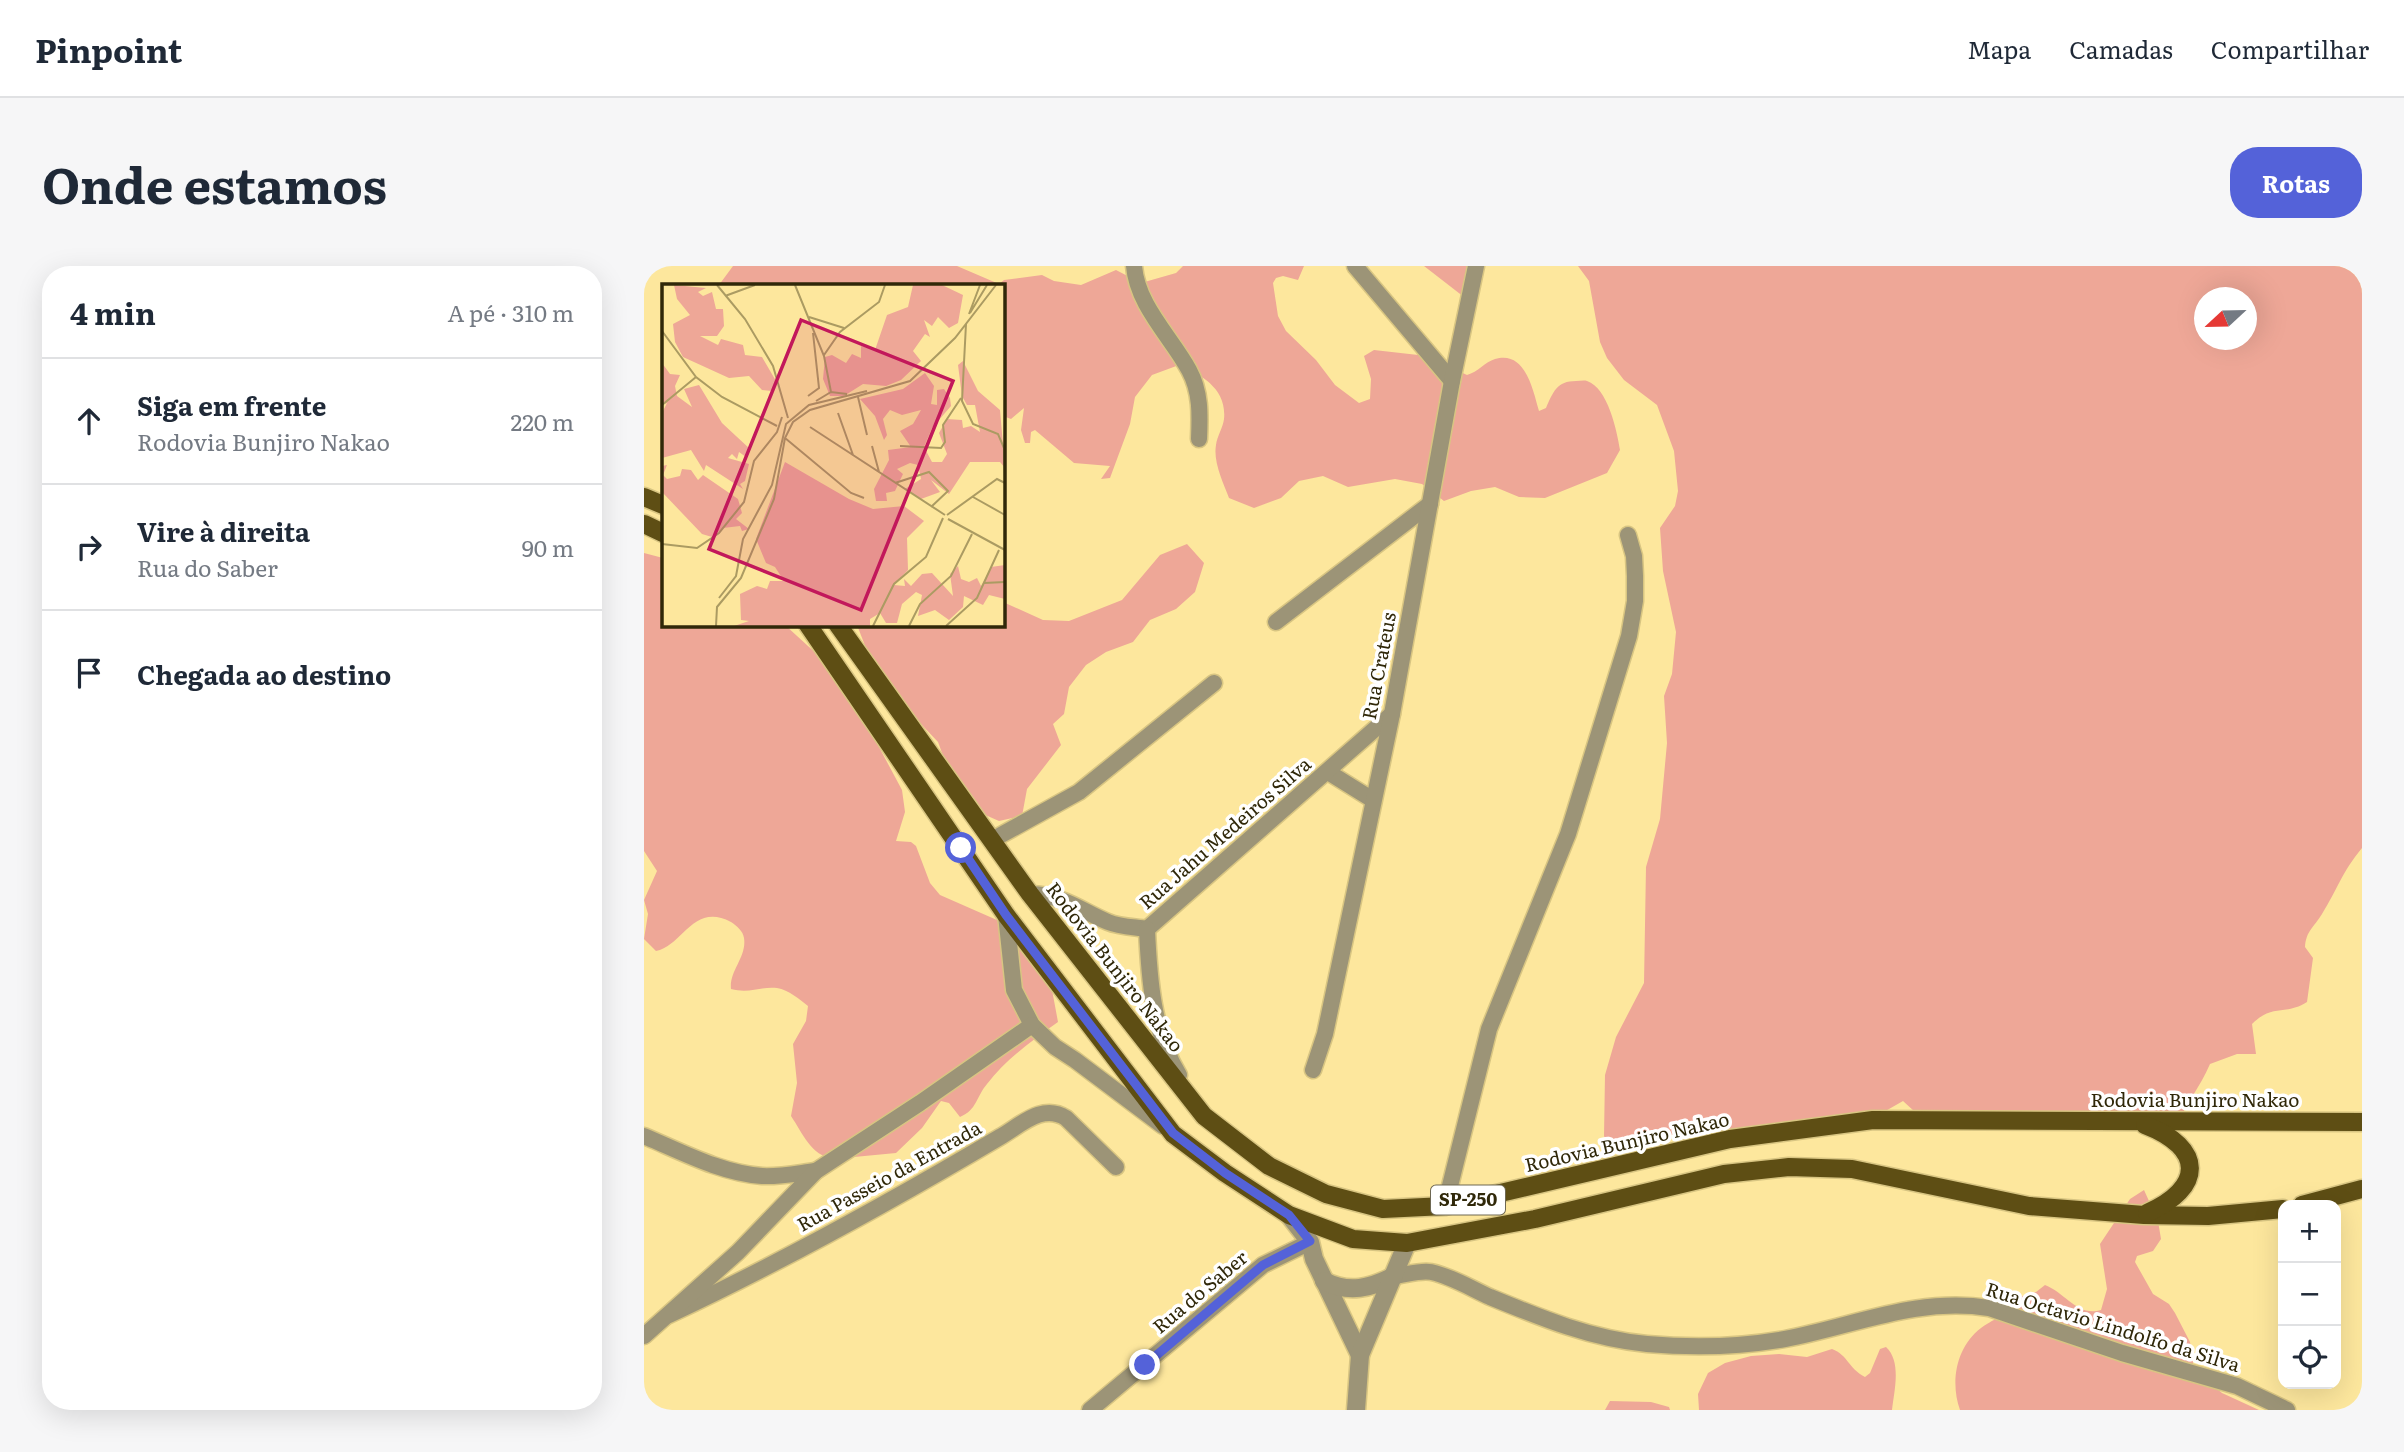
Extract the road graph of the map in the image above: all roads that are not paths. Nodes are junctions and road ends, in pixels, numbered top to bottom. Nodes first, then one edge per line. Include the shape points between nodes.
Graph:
1 (1134, 266) edge
2 (1354, 266) edge
3 (1476, 266) edge
4 (1452, 381) junction
5 (1199, 439) dead end
6 (644, 497) edge
7 (1430, 504) junction
8 (662, 505) edge
9 (644, 524) edge
10 (662, 533) edge
11 (1628, 535) dead end
12 (1276, 622) dead end
13 (809, 626) edge
14 (839, 626) edge
15 (1214, 682) dead end
16 (1392, 714) junction
17 (1328, 772) junction
18 (1373, 800) junction
19 (992, 839) junction
20 (1030, 894) junction
21 (1006, 915) junction
22 (1147, 929) junction
23 (1032, 1025) junction
24 (1313, 1070) dead end
25 (1204, 1116) junction
26 (2133, 1121) junction
27 (2362, 1122) edge
28 (1173, 1133) junction
29 (644, 1136) edge
30 (1116, 1167) dead end
31 (816, 1171) junction
32 (2362, 1189) edge
33 (2321, 1200) edge
34 (1445, 1206) junction
35 (2278, 1209) edge
36 (2144, 1214) junction
37 (1289, 1215) junction
38 (1310, 1241) junction
39 (1407, 1243) junction
40 (1394, 1276) junction
41 (1324, 1280) junction
42 (669, 1315) junction
43 (644, 1336) edge
44 (1360, 1355) junction
45 (1090, 1410) edge
46 (1356, 1410) edge
47 (2287, 1410) edge

1 - 5 street via 1147,303 1189,371 1198,395
2 - 4 street
3 - 4 street, Rua Crateus
4 - 7 street, Rua Crateus
6 - 8 main road
7 - 12 street
7 - 16 street, Rua Crateus
9 - 10 main road
11 - 34 street via 1635,576 1629,636 1569,834 1489,1029
13 - 21 main road, SP-250
14 - 19 main road, Rodovia Bunjiro Nakao / SP-250
15 - 19 street via 1079,792
16 - 17 street, Rua Jahu Medeiros Silva
16 - 18 street, Rua Crateus
17 - 18 street
17 - 22 street, Rua Jahu Medeiros Silva
18 - 24 street, Rua Crateus via 1325,1034
19 - 20 main road, Rodovia Bunjiro Nakao / SP-250
20 - 22 street, Rua Jahu Medeiros Silva via 1068,901 1111,923
20 - 25 main road, Rodovia Bunjiro Nakao / SP-250
21 - 23 street via 1014,990
21 - 28 main road, SP-250
22 - 25 street via 1149,977 1160,1030 1172,1064
23 - 28 street
23 - 31 street
25 - 34 main road, Rodovia Bunjiro Nakao / SP-250 via 1269,1166 1326,1194 1383,1209
26 - 27 main road, Rodovia Bunjiro Nakao / SP-250
26 - 34 main road, Rodovia Bunjiro Nakao / SP-250 via 1873,1120 1730,1139
26 - 36 main road via 2165,1133 2180,1146 2191,1174 2183,1190 2166,1205
28 - 37 main road, SP-250
29 - 31 street via 737,1171 763,1176
30 - 42 street, Rua Passeio da Entrada via 1066,1118 1057,1112 1038,1113 808,1246
31 - 42 street via 770,1221
32 - 33 main road
35 - 36 main road, SP-250 via 2208,1216
36 - 39 main road, SP-250 via 2029,1206 1852,1168 1789,1167 1724,1174 1535,1219
37 - 38 street
37 - 39 main road, SP-250 via 1353,1239
38 - 41 street
38 - 45 street, Rua do Saber via 1263,1265
39 - 40 street
40 - 41 street via 1373,1286 1350,1289
40 - 44 street
40 - 47 street, Rua Octavio Lindolfo da Silva via 1430,1272 1573,1329 1677,1346 1744,1345 1787,1339 1895,1311 1978,1307 2238,1386
41 - 44 street
42 - 43 street
44 - 46 street

